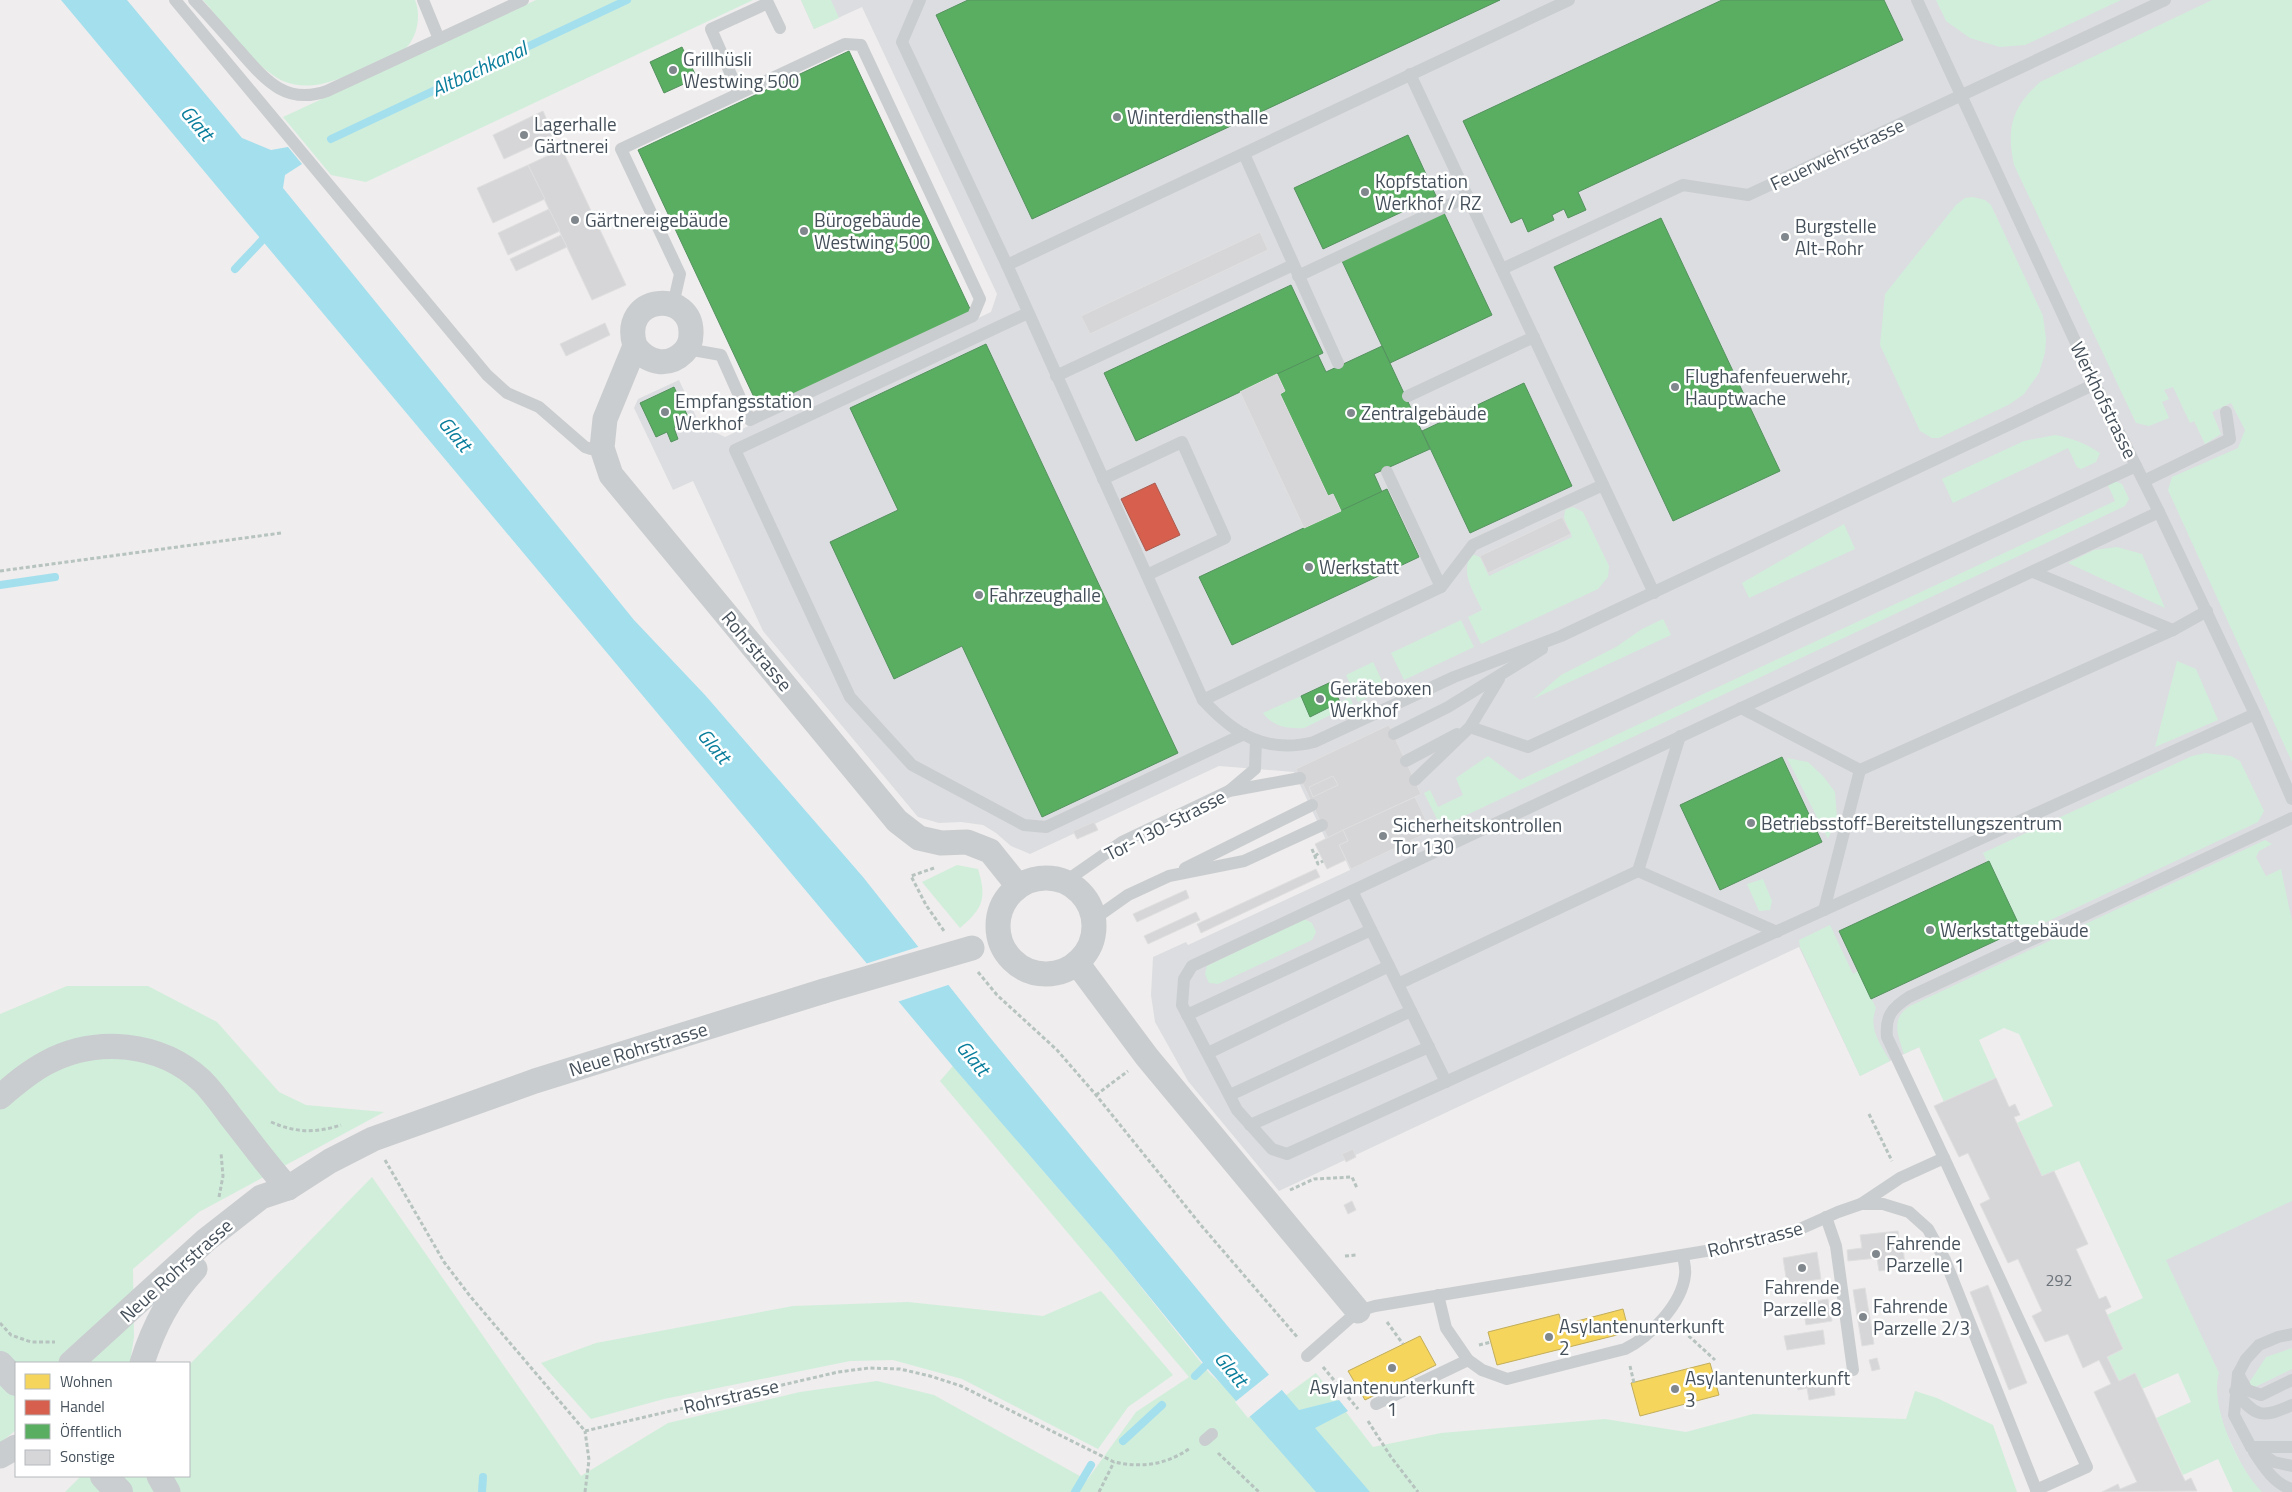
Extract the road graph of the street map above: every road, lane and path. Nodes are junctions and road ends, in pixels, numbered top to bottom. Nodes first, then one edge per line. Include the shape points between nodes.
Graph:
1 (175, 0) edge
2 (194, 0) edge
3 (423, 0) edge
4 (522, 0) edge
5 (920, 0) edge
6 (1569, 0) edge
7 (1917, 0) edge
8 (2165, 0) edge
9 (780, 28) dead end
10 (439, 39) junction
11 (1410, 74) junction
12 (740, 93) junction
13 (1963, 95) junction
14 (1244, 154) junction
15 (1468, 196) junction
16 (1007, 265) junction
17 (1502, 269) junction
18 (1295, 271) junction
19 (673, 305) junction
20 (1028, 313) junction
21 (1534, 337) junction
22 (635, 346) junction
23 (687, 349) junction
24 (1338, 363) dead end
25 (1056, 376) junction
26 (2095, 384) junction
27 (1408, 396) dead end
28 (2226, 412) dead end
29 (602, 448) junction
30 (2136, 466) junction
31 (1387, 472) dead end
32 (1103, 480) junction
33 (2144, 481) junction
34 (1603, 485) junction
35 (2160, 512) junction
36 (281, 534) dead end
37 (0, 572) edge
38 (2033, 572) junction
39 (1147, 575) junction
40 (1441, 587) junction
41 (1654, 593) junction
42 (2207, 611) junction
43 (2173, 630) junction
44 (1561, 636) junction
45 (1500, 677) junction
46 (1203, 700) junction
47 (1741, 708) junction
48 (2255, 714) junction
49 (1470, 727) junction
50 (1394, 734) dead end
51 (1680, 736) junction
52 (1250, 737) junction
53 (1406, 761) dead end
54 (1860, 770) junction
55 (1300, 778) dead end
56 (1415, 780) dead end
57 (1229, 791) junction
58 (2292, 799) edge
59 (1312, 804) dead end
60 (2292, 818) edge
61 (1322, 825) dead end
62 (1310, 844) dead end
63 (1320, 853) dead end
64 (1315, 856) junction
65 (1323, 861) dead end
66 (1638, 872) junction
67 (911, 876) dead end
68 (1169, 876) junction
69 (1066, 882) junction
70 (1018, 886) junction
71 (1352, 891) junction
72 (1824, 910) junction
73 (1094, 919) junction
74 (1371, 930) junction
75 (1777, 932) junction
76 (947, 935) dead end
77 (1000, 940) junction
78 (972, 957) junction
79 (1077, 964) junction
80 (1389, 966) junction
81 (1398, 984) junction
82 (1411, 1011) junction
83 (1187, 1014) junction
84 (1429, 1047) junction
85 (1208, 1053) junction
86 (1147, 1057) junction
87 (1446, 1082) junction
88 (1096, 1095) junction
89 (1230, 1095) junction
90 (0, 1097) edge
91 (1870, 1114) dead end
92 (271, 1122) dead end
93 (341, 1124) dead end
94 (1250, 1124) junction
95 (373, 1139) junction
96 (1944, 1158) junction
97 (1900, 1178) junction
98 (288, 1188) junction
99 (1357, 1188) dead end
100 (1287, 1192) dead end
101 (1861, 1204) junction
102 (1826, 1217) junction
103 (1683, 1256) junction
104 (1438, 1295) junction
105 (1358, 1311) junction
106 (1666, 1314) junction
107 (2292, 1334) edge
108 (1309, 1354) joint
109 (1468, 1360) junction
110 (1715, 1360) dead end
111 (73, 1362) edge
112 (142, 1362) edge
113 (1853, 1370) dead end
114 (2238, 1374) junction
115 (2292, 1380) edge
116 (2235, 1391) junction
117 (1376, 1404) dead end
118 (2292, 1405) edge
119 (585, 1431) junction
120 (2292, 1447) edge
121 (15, 1448) edge
122 (2251, 1448) junction
123 (0, 1456) edge
124 (1114, 1462) junction
125 (2292, 1466) edge
126 (105, 1477) edge
127 (159, 1477) edge
128 (2292, 1489) edge
129 (2036, 1491) edge
130 (119, 1492) edge
131 (168, 1492) edge
132 (584, 1492) edge
133 (1099, 1492) edge
134 (1259, 1492) edge

1 - 29 lane via 488,375 507,393 539,407 585,447
2 - 10 lane via 265,79 296,95 327,91
3 - 10 lane
4 - 10 lane
5 - 16 lane via 902,42
6 - 11 lane
7 - 13 lane, Werkhofstrasse
8 - 13 lane, Feuerwehrstrasse
9 - 12 lane via 768,3 710,29
11 - 14 lane
11 - 15 lane
12 - 19 lane via 621,149 680,274
12 - 23 lane via 845,44 861,45 980,299 973,316 750,420 721,355
13 - 17 lane, Feuerwehrstrasse via 1748,195 1683,185
13 - 26 lane, Werkhofstrasse
14 - 16 lane
14 - 18 lane
15 - 17 lane
15 - 18 lane
16 - 20 lane
17 - 21 lane
18 - 24 lane
18 - 25 lane
19 - 22 street, Rohrstrasse via 653,304 636,316 632,326
19 - 23 street via 688,319 691,334
20 - 25 lane
20 - 52 lane via 735,450 850,697 912,765 1024,825 1046,827
21 - 27 lane
21 - 34 lane
22 - 23 street via 650,360 660,362 670,361
22 - 29 street, Rohrstrasse via 605,419
25 - 32 lane
26 - 30 lane, Werkhofstrasse
26 - 41 lane
28 - 33 lane via 2230,438
29 - 70 street, Rohrstrasse via 611,475 897,821 919,838 941,843 967,842 990,850
30 - 33 lane, Werkhofstrasse
30 - 49 lane via 1528,747
31 - 40 lane
32 - 39 lane
32 - 39 lane via 1182,442 1225,538
33 - 35 lane, Werkhofstrasse
34 - 40 lane via 1473,545
34 - 41 lane
35 - 38 lane
35 - 42 lane, Werkhofstrasse
36 - 37 path
38 - 43 lane
38 - 47 lane
39 - 46 lane
40 - 46 lane
41 - 44 lane
42 - 43 lane
42 - 48 lane, Werkhofstrasse
43 - 54 lane
44 - 45 lane
44 - 52 lane via 1454,677 1314,742 1278,747
45 - 49 lane
45 - 50 lane via 1448,708
46 - 52 lane via 1219,717
47 - 51 lane
47 - 54 lane
48 - 58 lane, Werkhofstrasse
48 - 72 lane
49 - 53 lane
49 - 56 lane
51 - 66 lane
51 - 71 lane
52 - 57 lane via 1255,768
54 - 72 lane
55 - 57 lane, Tor-130-Strasse
57 - 69 lane, Tor-130-Strasse via 1122,842
59 - 68 lane
60 - 96 lane via 1909,997 1894,1007 1888,1016 1887,1037
61 - 68 lane via 1244,861
62 - 64 path
63 - 64 path
64 - 65 path via 1318,864
66 - 75 lane
66 - 81 lane
67 - 76 path
68 - 73 lane via 1128,895
69 - 70 street via 1041,877
69 - 73 street via 1085,896
70 - 77 street via 1002,904 998,916
71 - 74 lane
71 - 83 lane via 1192,966 1184,979 1182,1005
72 - 75 lane
73 - 79 street via 1091,943
74 - 80 lane
74 - 83 lane
75 - 87 lane
77 - 78 street, Neue Rohrstrasse
77 - 79 street via 1010,957 1026,970 1038,974 1052,974
78 - 88 path via 997,995 1057,1050
78 - 95 street, Neue Rohrstrasse, bridge via 824,991 535,1081
79 - 86 street
80 - 81 lane
80 - 85 lane
81 - 82 lane
82 - 84 lane
82 - 89 lane
83 - 85 lane
84 - 87 lane
84 - 94 lane
85 - 89 lane
86 - 88 path
86 - 105 street
87 - 94 lane via 1287,1154 1272,1149
88 - 108 path
89 - 94 lane via 1237,1110
90 - 98 street via 48,1062 84,1050 118,1046 155,1053 202,1081
91 - 97 path
92 - 93 path via 310,1132
95 - 98 street, Neue Rohrstrasse
95 - 119 path via 444,1262
96 - 97 lane
96 - 129 lane via 2087,1467
97 - 101 lane
98 - 111 street, Neue Rohrstrasse via 261,1197 206,1240
98 - 112 street, Neue Rohrstrasse via 271,1208 207,1256 175,1290 159,1319
99 - 100 path via 1352,1177 1314,1179
101 - 102 lane, Rohrstrasse
101 - 129 lane, Rohrstrasse via 1883,1204 1909,1212 1928,1229 1945,1260
102 - 103 lane, Rohrstrasse via 1791,1233
102 - 113 lane via 1836,1246
103 - 104 lane, Rohrstrasse
103 - 106 lane via 1685,1275 1680,1291
104 - 105 lane, Rohrstrasse
104 - 109 lane via 1446,1328
105 - 108 lane, Rohrstrasse
106 - 109 lane via 1640,1342 1625,1349 1507,1379 1482,1370
106 - 110 path
107 - 114 lane via 2259,1345
109 - 117 lane
114 - 115 lane via 2247,1390 2261,1395
114 - 116 lane
116 - 118 lane via 2248,1408 2259,1414 2274,1413
116 - 122 lane via 2234,1415
119 - 124 path, Rohrstrasse via 838,1372 900,1369 961,1386
119 - 132 path via 589,1460
120 - 122 lane
121 - 123 street
122 - 125 lane via 2274,1462
122 - 128 lane via 2266,1470
124 - 133 path
124 - 134 path, Rohrstrasse via 1154,1465 1170,1460 1208,1437
126 - 130 main road
127 - 131 street

